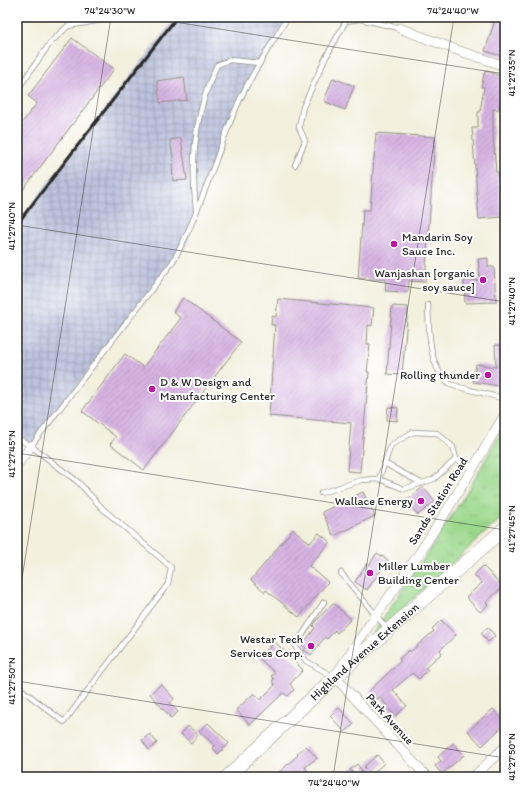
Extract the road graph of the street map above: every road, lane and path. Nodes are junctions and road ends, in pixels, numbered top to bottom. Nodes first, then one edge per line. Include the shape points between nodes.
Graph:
1 (119, 17) edge
2 (288, 17) edge
3 (399, 28) joint
4 (260, 63) junction
5 (505, 66) edge
6 (17, 90) edge
7 (295, 166) dead end
8 (196, 211) junction
9 (428, 305) dead end
10 (505, 399) edge
11 (505, 414) edge
12 (17, 438) edge
13 (31, 446) junction
14 (456, 459) junction
15 (384, 463) junction
16 (17, 465) edge
17 (473, 468) junction
18 (378, 478) junction
19 (421, 483) junction
20 (321, 493) dead end
21 (505, 528) edge
22 (341, 573) dead end
23 (324, 602) dead end
24 (377, 615) junction
25 (389, 631) junction
26 (335, 678) junction
27 (17, 686) edge
28 (505, 747) edge
29 (227, 777) edge
30 (427, 777) edge
31 (472, 777) edge

1 - 6 lane via 68,26 51,42
2 - 4 lane
3 - 5 street
3 - 7 lane via 360,19 346,21 303,107 299,127 304,141
4 - 8 lane via 234,112
4 - 8 lane via 230,60 217,65 208,84 195,143 193,182
8 - 13 lane via 185,242 172,263
9 - 10 lane via 428,330 439,371 451,385
11 - 17 street, Sands Station Road
12 - 13 lane
13 - 16 street
13 - 27 lane via 78,482 103,509 171,567 168,584 64,722
14 - 15 lane via 453,447 436,433 413,432 391,445
14 - 17 lane
14 - 19 lane via 434,479
15 - 18 lane
15 - 19 lane
17 - 24 street, Sands Station Road via 424,547
18 - 19 lane via 404,489
18 - 20 lane via 362,480
21 - 25 street, Highland Avenue Extension
22 - 24 lane
23 - 26 lane via 295,646 306,661
24 - 25 lane
24 - 26 street, Sands Station Road
25 - 26 street, Highland Avenue Extension
26 - 29 street, Highland Avenue Extension
26 - 30 street, Park Avenue
28 - 31 street

